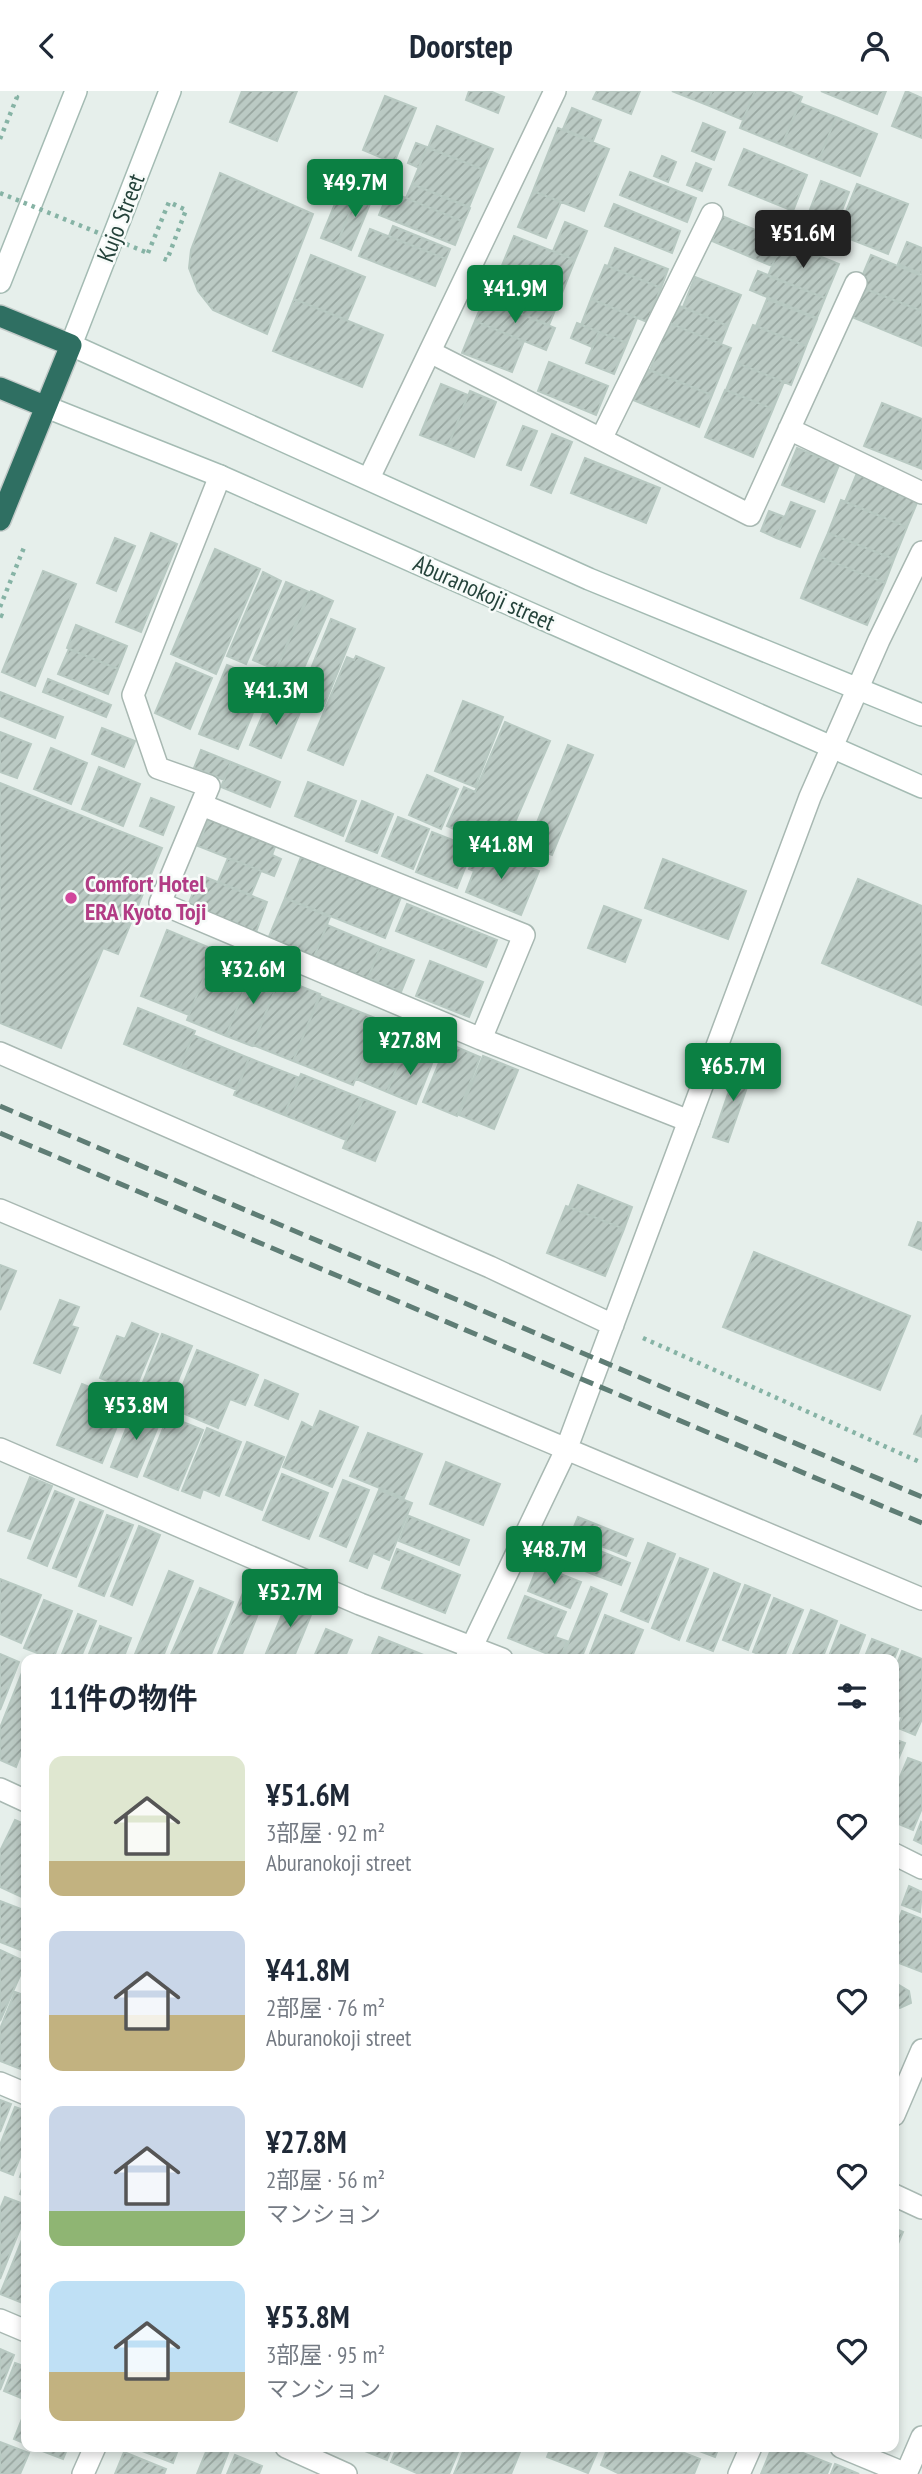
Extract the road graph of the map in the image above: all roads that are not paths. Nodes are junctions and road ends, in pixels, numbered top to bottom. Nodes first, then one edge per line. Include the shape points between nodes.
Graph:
1 (76, 91) edge
2 (170, 91) edge
3 (555, 91) edge
4 (712, 214) dead end
5 (0, 282) edge
6 (856, 283) dead end
7 (0, 316) edge
8 (71, 345) junction
9 (430, 352) junction
10 (0, 387) edge
11 (44, 407) junction
12 (789, 429) junction
13 (602, 437) junction
14 (220, 476) junction
15 (369, 478) junction
16 (922, 492) edge
17 (0, 520) edge
18 (922, 552) edge
19 (857, 688) junction
20 (922, 715) edge
21 (830, 747) junction
22 (922, 787) edge
23 (201, 805) junction
24 (481, 1039) junction
25 (0, 1053) edge
26 (689, 1122) junction
27 (0, 1210) edge
28 (613, 1325) junction
29 (0, 1449) edge
30 (566, 1450) junction
31 (922, 1599) edge
32 (469, 1654) edge
33 (0, 1789) edge
34 (21, 1799) edge
35 (899, 1856) edge
36 (922, 1868) edge
37 (922, 2050) edge
38 (0, 2083) edge
39 (21, 2092) edge
40 (899, 2103) edge
41 (899, 2197) edge
42 (922, 2208) edge
43 (0, 2320) edge
44 (21, 2329) edge
45 (922, 2437) edge
46 (92, 2452) edge
47 (297, 2452) edge
48 (749, 2452) edge
49 (853, 2452) edge
50 (83, 2474) edge
51 (346, 2474) edge
52 (739, 2474) edge
53 (906, 2474) edge

1 - 5 street
2 - 8 street, Kujo Street
3 - 9 street
4 - 13 street
6 - 12 street
7 - 8 highway
8 - 11 highway
8 - 15 street
9 - 13 street
9 - 15 street
10 - 11 highway
11 - 14 street, Aburanokoji street
11 - 17 highway
12 - 13 street via 750,515
12 - 16 street
14 - 21 street, Aburanokoji street
14 - 23 street via 133,695 158,768 209,786
15 - 19 street via 589,579
18 - 19 street
19 - 20 street
19 - 21 street
21 - 22 street, Aburanokoji street
21 - 26 street
23 - 24 street via 160,902
23 - 24 street via 524,935
24 - 26 street
25 - 28 street
26 - 28 street
27 - 30 street
28 - 30 street
29 - 32 street
30 - 31 street
30 - 32 street
33 - 34 street
35 - 36 street
37 - 40 street
38 - 39 street
41 - 42 street
43 - 44 street
45 - 53 street
46 - 50 street
47 - 51 street
48 - 52 street
49 - 53 street

